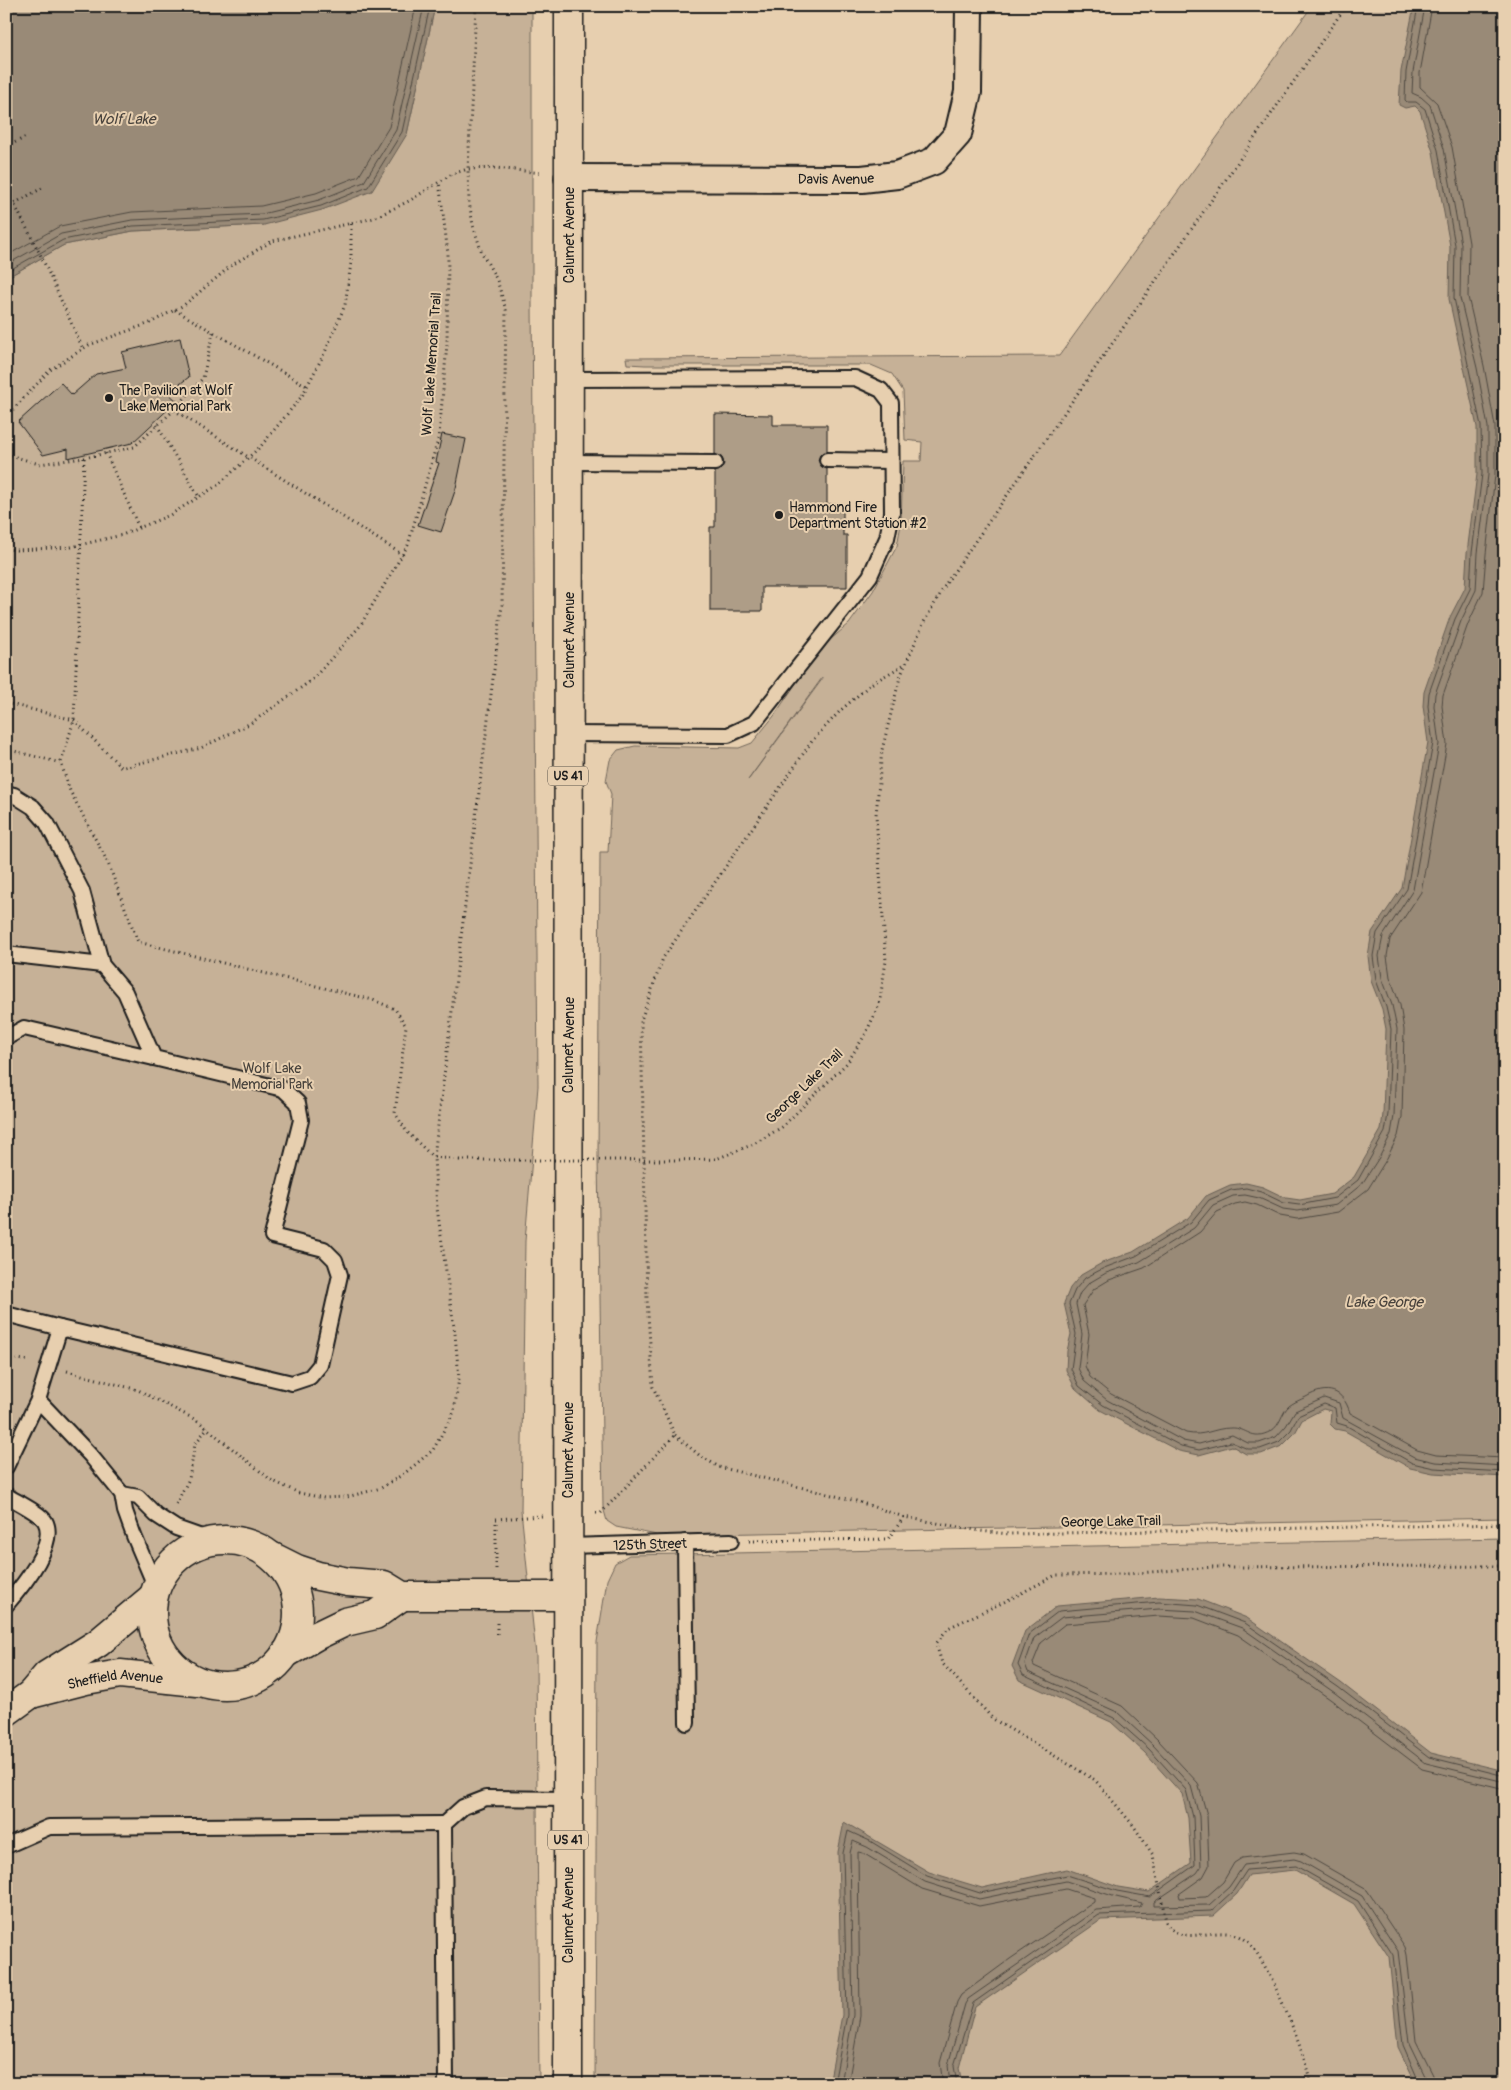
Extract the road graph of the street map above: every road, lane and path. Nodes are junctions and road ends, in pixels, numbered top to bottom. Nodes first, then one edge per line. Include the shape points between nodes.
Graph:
1 (476, 6) edge
2 (569, 6) edge
3 (969, 6) edge
4 (1346, 6) edge
5 (26, 137) dead end
6 (6, 147) edge
7 (468, 169) junction
8 (568, 178) junction
9 (439, 182) junction
10 (44, 187) dead end
11 (6, 188) edge
12 (14, 204) junction
13 (6, 208) edge
14 (351, 223) junction
15 (175, 310) junction
16 (213, 332) junction
17 (83, 349) junction
18 (568, 379) junction
19 (308, 386) junction
20 (174, 410) junction
21 (6, 418) edge
22 (157, 426) junction
23 (106, 453) junction
24 (6, 454) edge
25 (84, 458) junction
26 (248, 458) junction
27 (827, 460) dead end
28 (891, 461) junction
29 (568, 462) junction
30 (715, 463) dead end
31 (199, 497) junction
32 (139, 528) junction
33 (81, 545) junction
34 (6, 549) edge
35 (403, 555) junction
36 (905, 663) junction
37 (6, 704) edge
38 (74, 720) junction
39 (568, 734) junction
40 (6, 750) edge
41 (60, 763) junction
42 (6, 793) edge
43 (6, 954) edge
44 (102, 965) junction
45 (6, 1038) edge
46 (154, 1058) junction
47 (434, 1157) junction
48 (6, 1314) edge
49 (60, 1328) junction
50 (38, 1400) junction
51 (208, 1427) dead end
52 (675, 1435) junction
53 (6, 1467) edge
54 (122, 1494) junction
55 (6, 1495) edge
56 (601, 1513) dead end
57 (904, 1517) junction
58 (165, 1521) junction
59 (1505, 1524) edge
60 (213, 1541) junction
61 (685, 1542) junction
62 (731, 1542) joint
63 (568, 1546) junction
64 (270, 1556) junction
65 (1505, 1566) edge
66 (155, 1593) junction
67 (402, 1596) junction
68 (568, 1596) junction
69 (6, 1605) edge
70 (285, 1654) junction
71 (200, 1683) junction
72 (31, 1694) junction
73 (6, 1712) edge
74 (687, 1723) dead end
75 (568, 1799) junction
76 (444, 1824) junction
77 (6, 1846) edge
78 (446, 2084) edge
79 (568, 2084) edge
80 (1310, 2084) edge

1 - 7 path
2 - 8 main road, Calumet Avenue / US 41
3 - 8 street, Davis Avenue via 968,92 958,134 934,161 897,175 862,179
4 - 36 path, George Lake Trail via 947,582
5 - 6 path
7 - 8 path via 532,170
7 - 9 path
7 - 47 path via 473,225 506,310 502,605
8 - 18 main road, Calumet Avenue / US 41
9 - 14 path via 374,218
9 - 35 path, Wolf Lake Memorial Trail via 448,254 447,344 439,436
10 - 12 path
11 - 12 path
12 - 13 path
12 - 17 path
14 - 15 path via 272,241 232,265
14 - 19 path via 351,263 345,305
15 - 16 path
15 - 17 path via 150,324
16 - 19 path
16 - 20 path via 203,378
17 - 21 path via 50,370
18 - 28 lane via 855,378 881,390 891,403
18 - 29 main road, Calumet Avenue / US 41
19 - 26 path
20 - 22 path
20 - 26 path
22 - 23 path via 134,447
22 - 31 path
23 - 25 path
23 - 32 path
24 - 25 path via 39,464
25 - 33 path
26 - 31 path
26 - 35 path
27 - 28 lane
28 - 39 lane via 892,513 887,538 870,576 754,723 728,736
29 - 30 lane
29 - 39 main road, Calumet Avenue / US 41
31 - 32 path via 170,515
32 - 33 path
33 - 34 path
33 - 38 path
35 - 38 path, Wolf Lake Memorial Trail via 360,626 312,680 251,723 201,748 120,767
36 - 47 path, George Lake Trail, bridge via 882,750 876,815 886,961 879,1006 848,1063 782,1127 754,1144 716,1159 459,1160
36 - 52 path via 871,684 812,741 662,958 641,1020 647,1300 653,1387
37 - 38 path
38 - 41 path
39 - 63 main road, Calumet Avenue / US 41
40 - 41 path
41 - 47 path via 70,791 108,862 138,942 373,1000 396,1009 406,1026 395,1113 407,1132
42 - 44 lane via 33,807 47,822 82,891
43 - 44 lane
44 - 46 lane via 125,992
45 - 46 lane via 24,1028
46 - 49 lane via 283,1090 298,1103 301,1120 272,1236 324,1249 336,1260 340,1275 320,1365 310,1376 292,1383
48 - 49 lane
49 - 50 lane
50 - 53 lane
50 - 54 lane
51 - 58 path via 195,1444 187,1486
52 - 56 path
52 - 57 path, George Lake Trail via 718,1467 856,1501
54 - 58 lane via 138,1498
54 - 66 lane via 125,1511
55 - 69 lane via 44,1519 49,1531 46,1546
57 - 59 path, George Lake Trail via 1010,1534
57 - 62 path via 888,1539
58 - 60 lane
60 - 64 main road via 254,1546
60 - 66 main road via 192,1548 174,1560 161,1577
61 - 62 lane, 125th Street
61 - 63 lane, 125th Street
61 - 74 lane
63 - 68 main road, Calumet Avenue / US 41
64 - 67 main road via 318,1576 384,1584
64 - 70 main road via 285,1572 295,1592 298,1614 295,1635
65 - 80 path via 1213,1567 1126,1574 1056,1575 948,1628 936,1644 942,1663 993,1719 1095,1780 1133,1825 1153,1855 1169,1927 1178,1934 1192,1936 1226,1932 1247,1940 1265,1965 1300,2048
66 - 71 main road via 151,1618 156,1639 166,1658
66 - 72 main road, Sheffield Avenue via 98,1643 47,1675
67 - 68 main road
67 - 70 main road via 375,1615 345,1622
68 - 75 main road, Calumet Avenue / US 41
70 - 71 main road via 269,1672 248,1683 224,1687
71 - 72 main road, Sheffield Avenue via 120,1674
72 - 73 main road, Sheffield Avenue
75 - 76 lane via 486,1798 463,1807
75 - 79 main road, Calumet Avenue / US 41
76 - 77 lane via 49,1827
76 - 78 lane

